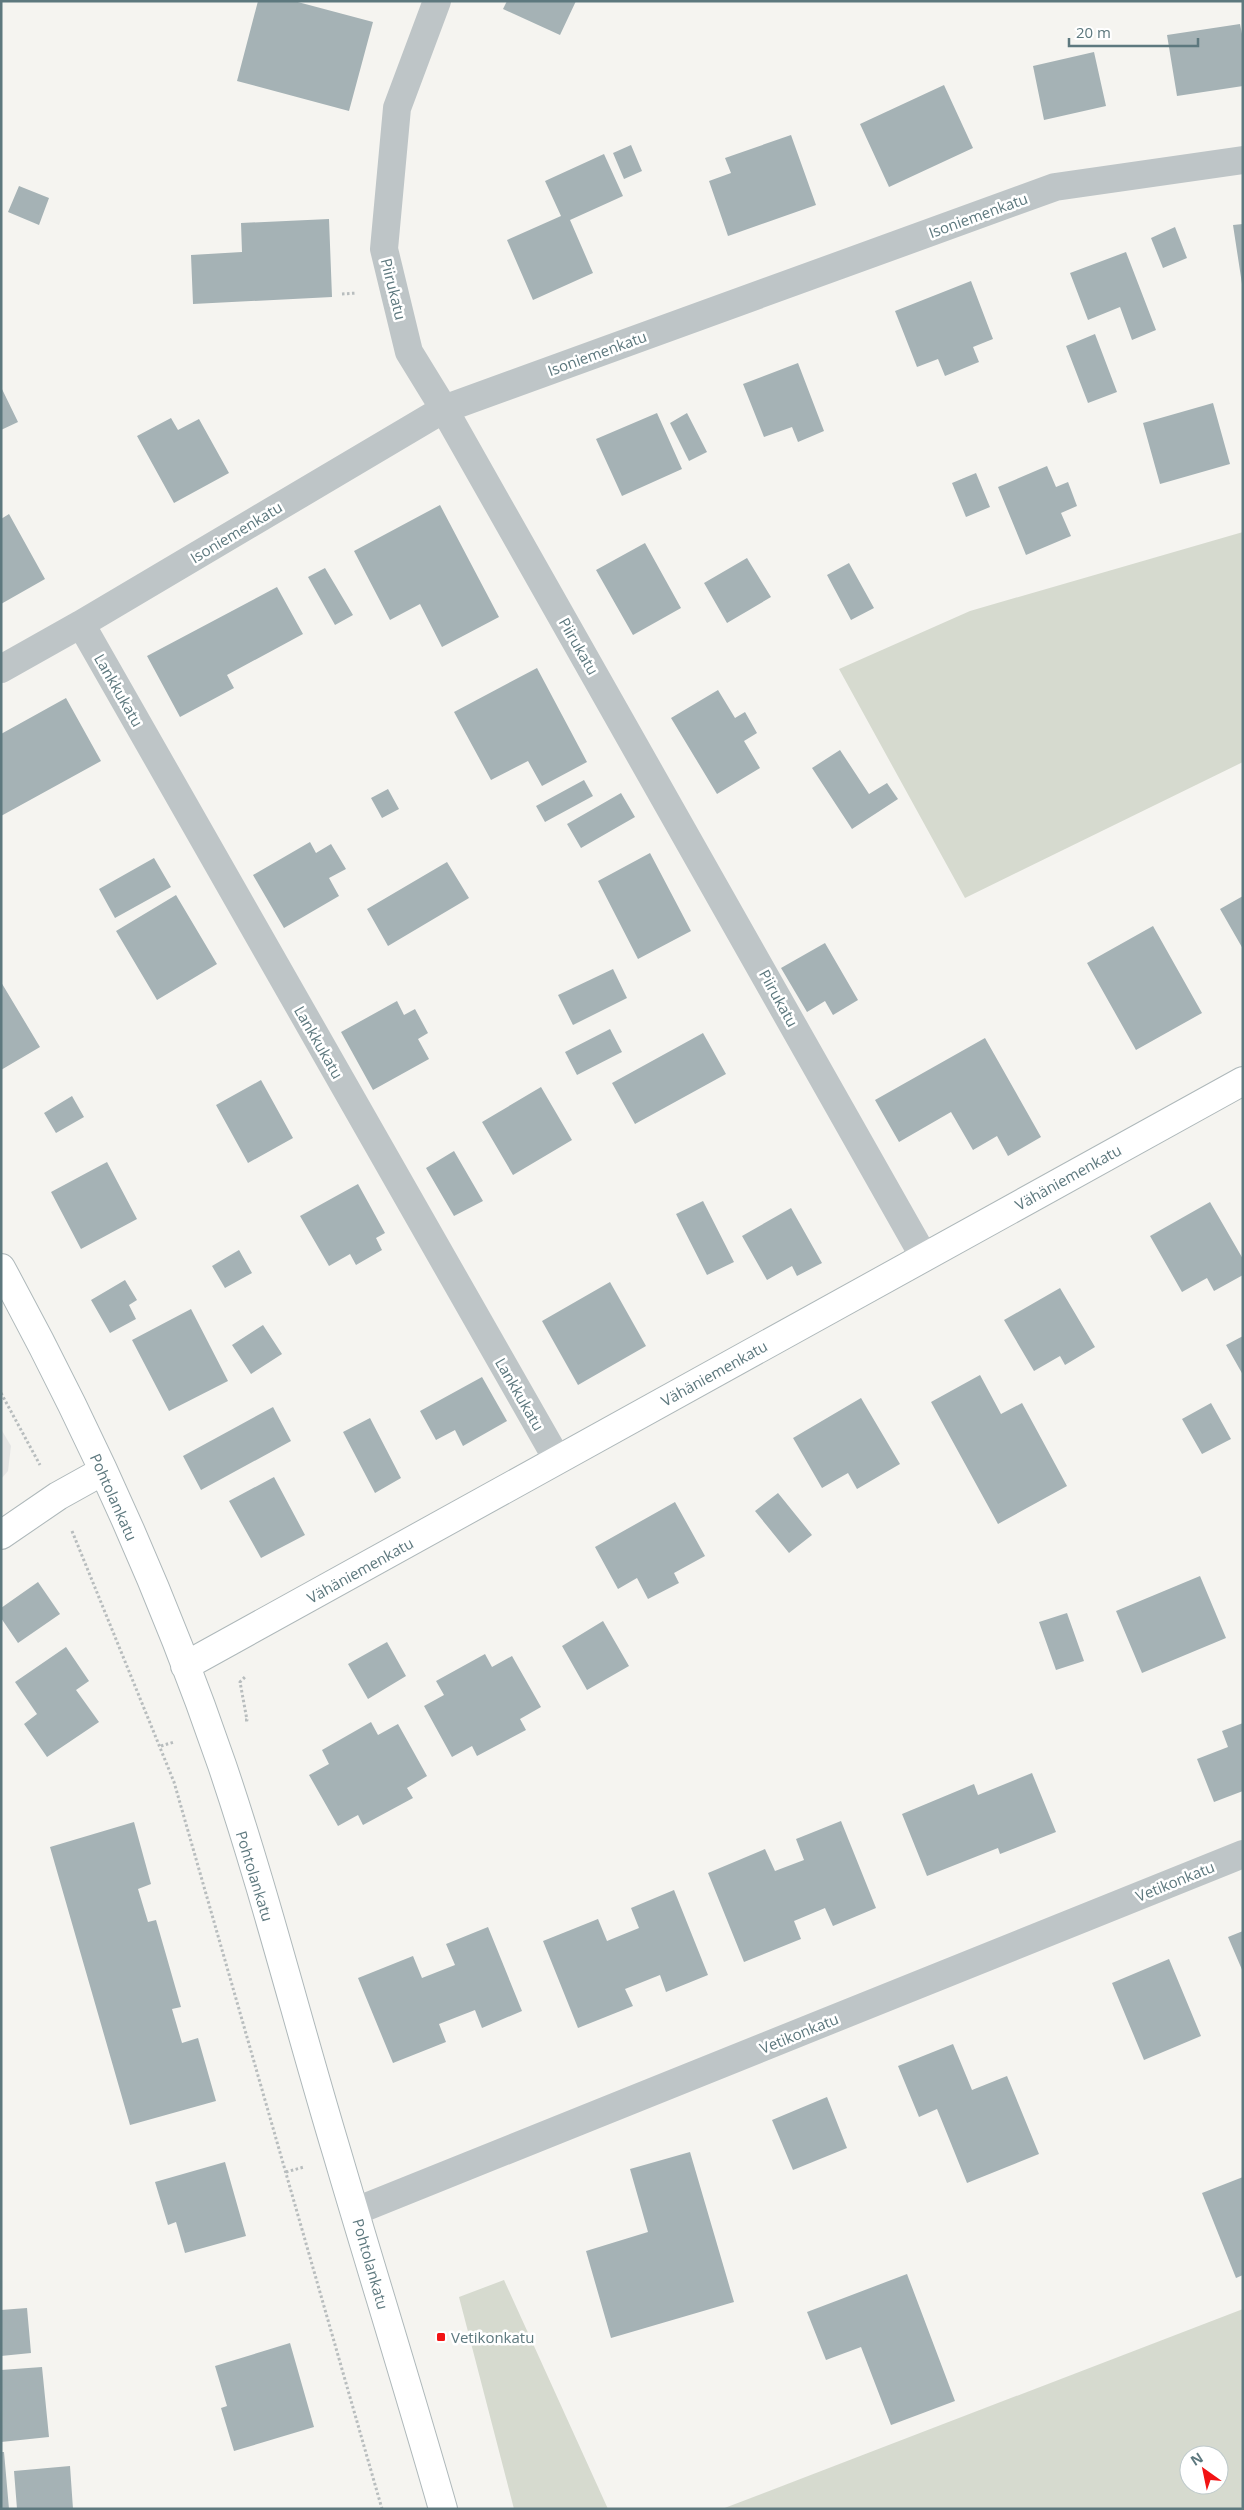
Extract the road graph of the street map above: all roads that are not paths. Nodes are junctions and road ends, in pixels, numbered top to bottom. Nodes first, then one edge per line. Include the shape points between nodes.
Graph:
1 (437, 1) edge
2 (1243, 160) edge
3 (444, 409) junction
4 (81, 624) junction
5 (1, 669) edge
6 (1243, 1081) edge
7 (924, 1257) junction
8 (1, 1268) edge
9 (557, 1460) junction
10 (104, 1471) junction
11 (1, 1535) edge
12 (185, 1666) junction
13 (1243, 1854) edge
14 (356, 2212) junction
15 (444, 2509) edge

1 - 3 street, Piirukatu via 397,108 384,249 409,352
2 - 3 street, Isoniemenkatu via 1055,187
3 - 4 street, Isoniemenkatu
3 - 7 street, Piirukatu
4 - 5 street, Isoniemenkatu
4 - 9 street, Lankkukatu
6 - 7 street, Vähäniemenkatu
7 - 9 street, Vähäniemenkatu
8 - 10 street, Pohtolankatu via 53,1363
9 - 12 street, Vähäniemenkatu
10 - 11 street via 58,1496
10 - 12 street, Pohtolankatu
12 - 14 street, Pohtolankatu via 223,1768
13 - 14 street, Vetikonkatu
14 - 15 street, Pohtolankatu

